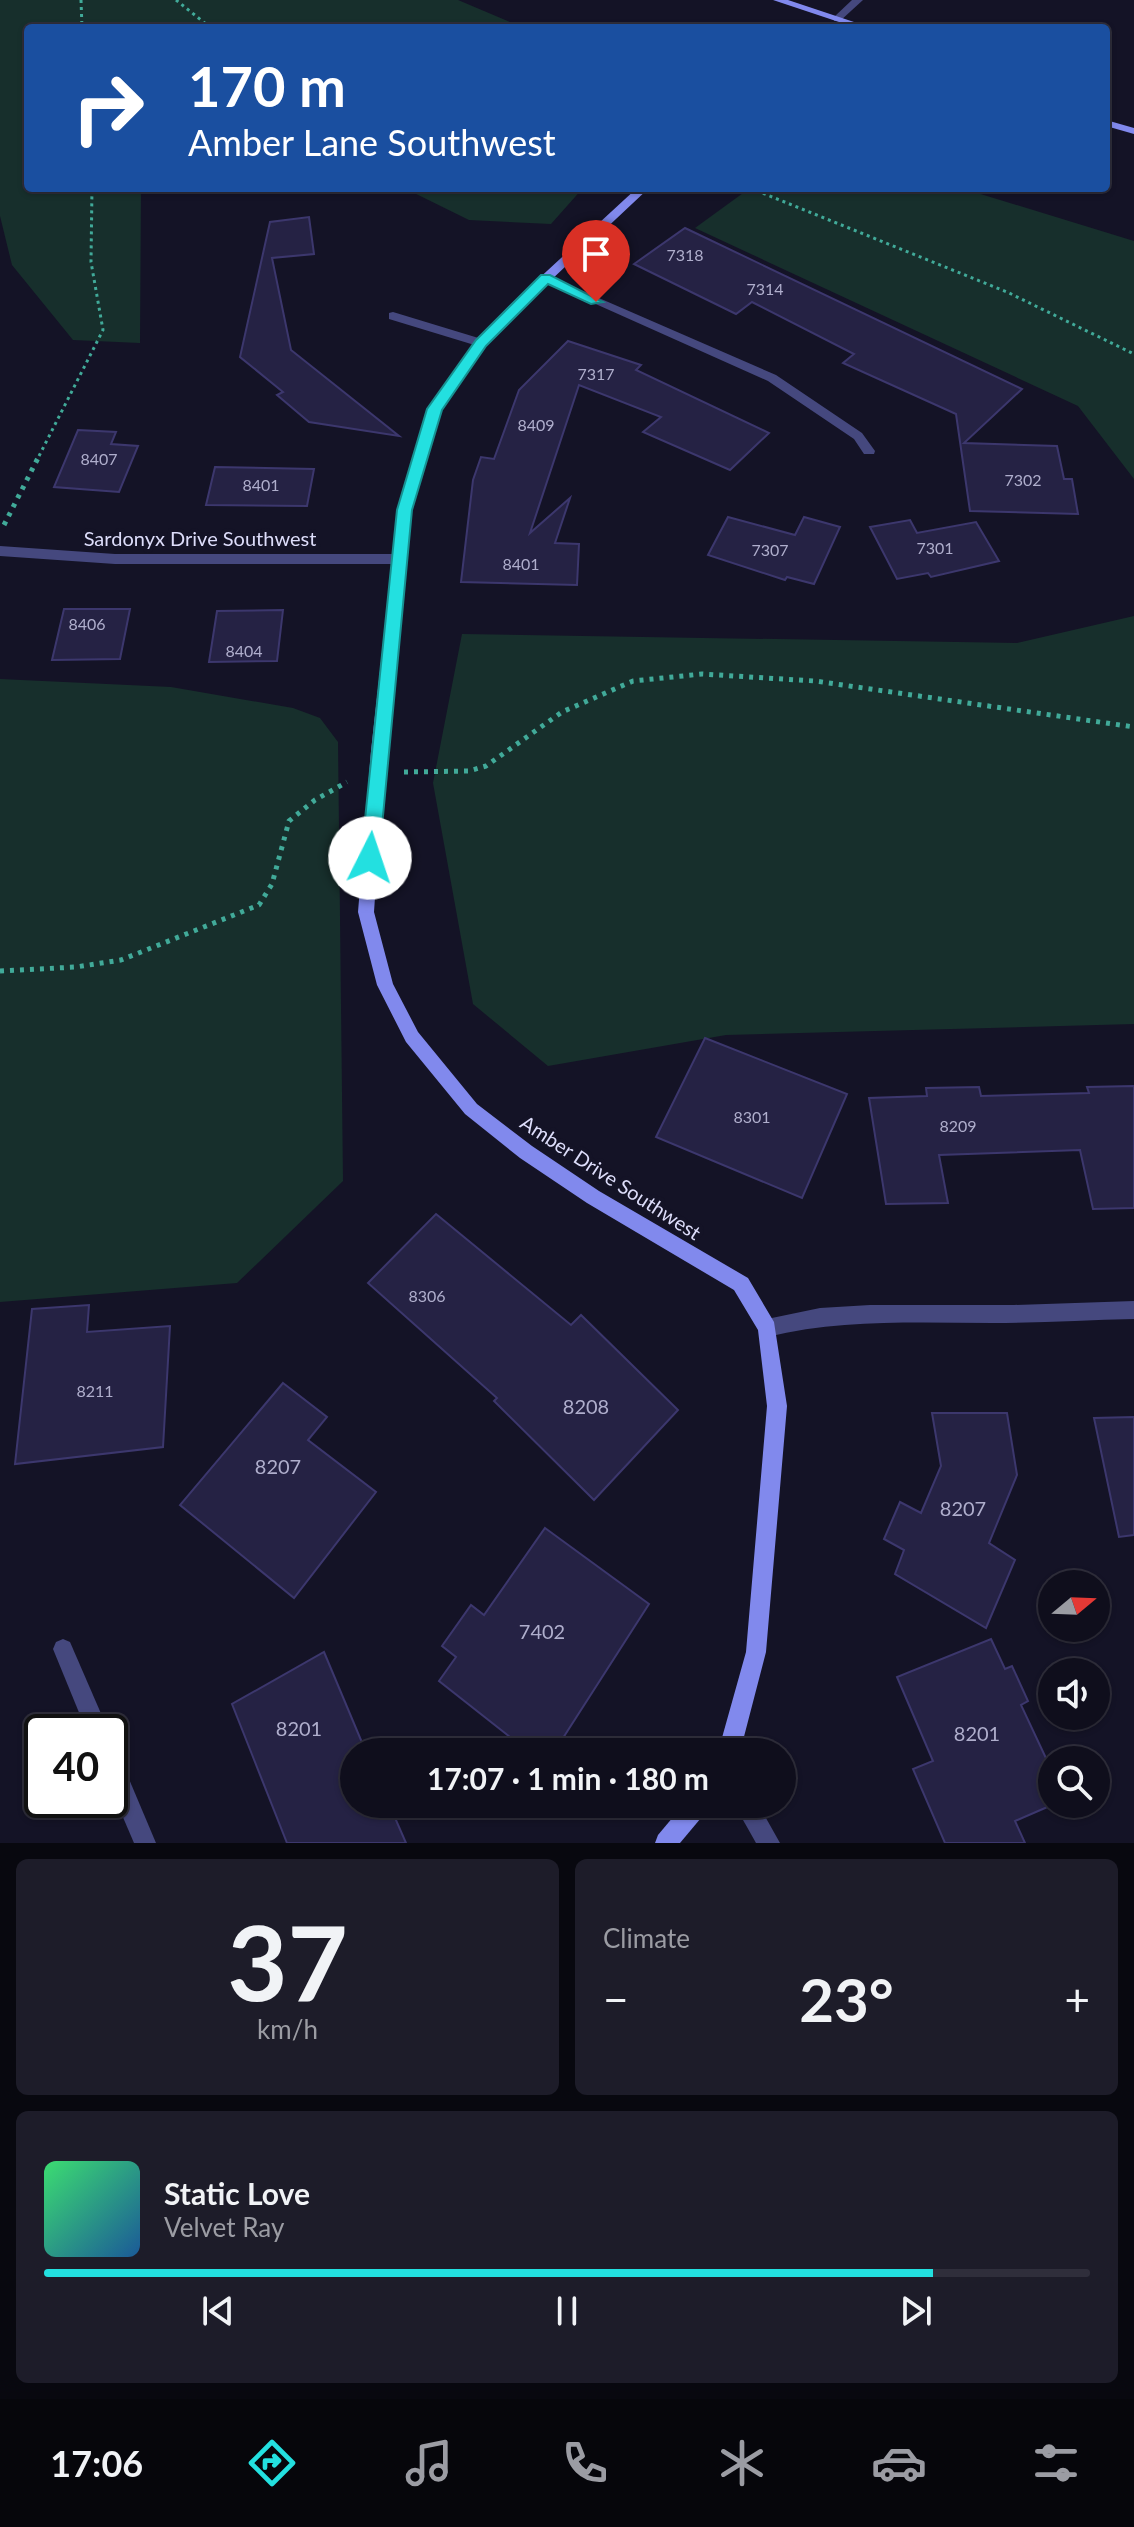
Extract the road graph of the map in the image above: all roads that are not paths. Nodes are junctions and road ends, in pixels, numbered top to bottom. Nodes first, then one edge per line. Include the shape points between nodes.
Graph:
1 (778, 0) edge
2 (858, 0) edge
3 (837, 19) junction
4 (831, 24) edge
5 (854, 24) edge
6 (1110, 124) edge
7 (1134, 131) edge
8 (639, 192) edge
9 (546, 278) junction
10 (393, 316) dead end
11 (481, 343) junction
12 (869, 451) dead end
13 (0, 551) edge
14 (400, 559) junction
15 (1134, 1310) edge
16 (767, 1328) junction
17 (63, 1649) dead end
18 (90, 1714) edge
19 (733, 1738) edge
20 (128, 1803) edge
21 (687, 1818) edge
22 (754, 1818) edge
23 (145, 1843) edge
24 (666, 1843) edge
25 (769, 1843) edge

1 - 3 street
2 - 3 street
3 - 4 street
3 - 5 street
6 - 7 street
8 - 9 street, Amber Drive Southwest
9 - 11 street, Amber Drive Southwest
9 - 12 street via 772,378 858,436
10 - 11 street
11 - 14 street, Amber Drive Southwest via 435,409 405,510
13 - 14 street, Sardonyx Drive Southwest via 115,559
14 - 16 street, Amber Drive Southwest via 366,912 385,985 412,1037 471,1109 593,1197 741,1284
15 - 16 street via 861,1311
16 - 19 street via 777,1406 756,1652
17 - 18 street
20 - 23 street
21 - 24 street
22 - 25 street

